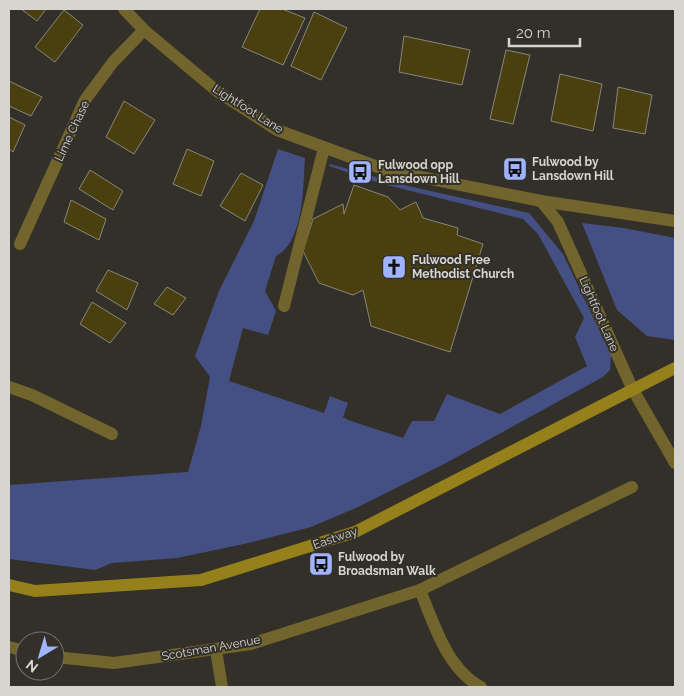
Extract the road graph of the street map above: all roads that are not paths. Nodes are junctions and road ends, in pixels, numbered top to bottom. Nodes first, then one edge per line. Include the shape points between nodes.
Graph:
1 (124, 9) edge
2 (144, 30) junction
3 (324, 148) junction
4 (541, 201) junction
5 (675, 221) edge
6 (20, 244) dead end
7 (284, 306) dead end
8 (675, 368) edge
9 (9, 387) edge
10 (632, 388) junction
11 (112, 434) dead end
12 (675, 463) edge
13 (632, 487) dead end
14 (9, 586) edge
15 (420, 590) junction
16 (216, 650) junction
17 (65, 658) edge
18 (222, 687) edge
19 (481, 687) edge

1 - 2 street, Lightfoot Lane
2 - 3 street, Lightfoot Lane via 218,92 277,130
2 - 6 street, Lime Chase via 85,100
3 - 4 street, Lightfoot Lane via 386,170
3 - 7 street
4 - 5 street, Lightfoot Lane
4 - 10 street, Lightfoot Lane via 558,222
8 - 10 main road
9 - 11 street
10 - 12 street, Lightfoot Lane
10 - 14 main road, Eastway via 346,535 202,580 35,590
13 - 15 street, Scotsman Avenue
15 - 16 street, Scotsman Avenue via 251,644
15 - 19 street via 448,654 471,682
16 - 17 street, Scotsman Avenue via 114,663
16 - 18 street

